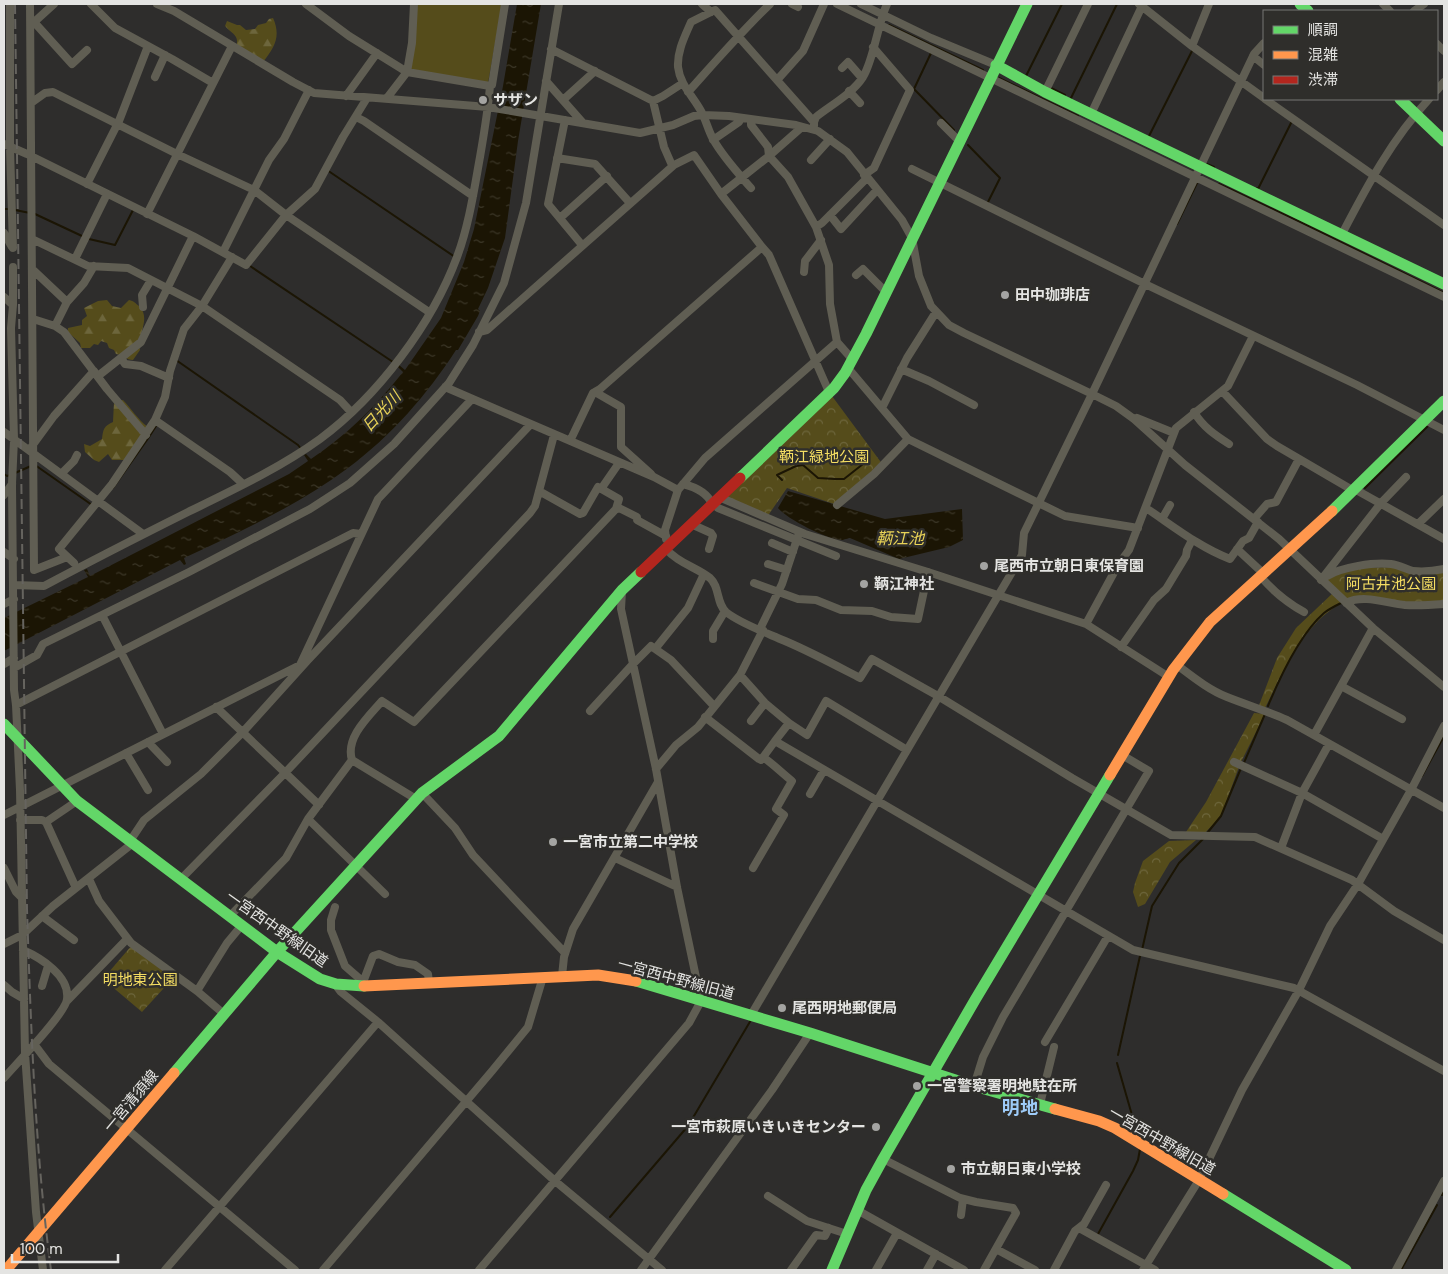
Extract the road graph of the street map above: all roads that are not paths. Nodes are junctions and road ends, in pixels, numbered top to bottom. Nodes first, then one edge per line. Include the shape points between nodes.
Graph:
1 (10, 4) edge
2 (30, 4) edge
3 (54, 4) edge
4 (91, 4) edge
5 (157, 4) edge
6 (306, 4) edge
7 (414, 4) edge
8 (505, 4) edge
9 (558, 4) edge
10 (702, 4) edge
11 (770, 4) edge
12 (824, 4) edge
13 (837, 4) edge
14 (861, 4) edge
15 (887, 4) edge
16 (1027, 4) edge
17 (1088, 4) edge
18 (1209, 4) edge
19 (1140, 5) edge
20 (176, 8) edge
21 (4, 12) edge
22 (711, 12) junction
23 (883, 14) junction
24 (32, 24) junction
25 (879, 24) junction
26 (737, 35) junction
27 (1263, 44) edge
28 (11, 46) junction
29 (148, 46) junction
30 (232, 46) junction
31 (1192, 46) junction
32 (873, 47) junction
33 (551, 48) junction
34 (87, 50) dead end
35 (377, 54) junction
36 (165, 55) junction
37 (4, 56) edge
38 (1253, 56) junction
39 (1263, 64) edge
40 (996, 65) junction
41 (842, 68) dead end
42 (595, 71) junction
43 (407, 72) junction
44 (155, 77) dead end
45 (862, 78) junction
46 (991, 78) junction
47 (778, 79) junction
48 (546, 80) junction
49 (1242, 82) junction
50 (213, 83) junction
51 (683, 83) junction
52 (490, 86) junction
53 (309, 90) junction
54 (849, 91) junction
55 (688, 92) junction
56 (1046, 92) junction
57 (346, 96) junction
58 (1263, 97) edge
59 (367, 98) junction
60 (388, 98) junction
61 (563, 100) junction
62 (1268, 100) edge
63 (1401, 100) edge
64 (1428, 100) edge
65 (653, 101) junction
66 (31, 103) junction
67 (860, 103) dead end
68 (488, 107) junction
69 (1091, 114) junction
70 (1415, 114) junction
71 (540, 115) junction
72 (703, 115) junction
73 (356, 117) junction
74 (741, 118) junction
75 (565, 120) junction
76 (751, 120) junction
77 (583, 122) junction
78 (814, 122) junction
79 (941, 122) dead end
80 (117, 124) junction
81 (802, 127) junction
82 (659, 129) junction
83 (814, 130) junction
84 (830, 139) junction
85 (713, 140) junction
86 (1444, 141) edge
87 (960, 142) junction
88 (7, 146) edge
89 (177, 154) junction
90 (770, 156) junction
91 (31, 157) junction
92 (558, 158) junction
93 (811, 160) dead end
94 (674, 165) junction
95 (1200, 166) junction
96 (912, 169) dead end
97 (1373, 175) junction
98 (608, 176) junction
99 (866, 176) junction
100 (742, 177) junction
101 (1196, 178) junction
102 (939, 183) junction
103 (87, 184) junction
104 (751, 188) dead end
105 (254, 190) junction
106 (877, 190) junction
107 (107, 194) junction
108 (721, 194) junction
109 (473, 196) junction
110 (630, 203) junction
111 (148, 214) junction
112 (286, 215) junction
113 (830, 215) junction
114 (560, 218) junction
115 (1444, 225) edge
116 (816, 227) junction
117 (4, 233) edge
118 (1342, 234) junction
119 (193, 236) junction
120 (912, 238) junction
121 (32, 239) junction
122 (821, 240) junction
123 (6, 244) edge
124 (582, 245) junction
125 (762, 247) junction
126 (223, 252) junction
127 (232, 257) junction
128 (75, 259) junction
129 (94, 266) junction
130 (13, 267) dead end
131 (32, 269) junction
132 (804, 272) dead end
133 (856, 275) dead end
134 (151, 280) junction
135 (1145, 284) junction
136 (1444, 284) edge
137 (167, 288) junction
138 (886, 292) junction
139 (4, 297) edge
140 (1444, 297) edge
141 (67, 302) junction
142 (13, 305) junction
143 (202, 306) junction
144 (144, 307) dead end
145 (429, 312) junction
146 (936, 312) junction
147 (33, 319) junction
148 (12, 324) junction
149 (54, 326) junction
150 (4, 332) edge
151 (479, 332) junction
152 (1253, 336) junction
153 (837, 342) junction
154 (121, 358) junction
155 (815, 362) junction
156 (850, 364) junction
157 (901, 369) junction
158 (96, 374) junction
159 (169, 378) junction
160 (445, 387) junction
161 (1222, 391) junction
162 (594, 392) junction
163 (829, 392) junction
164 (1092, 394) junction
165 (472, 399) junction
166 (1444, 401) edge
167 (974, 405) dead end
168 (882, 408) junction
169 (351, 412) junction
170 (1194, 412) junction
171 (1129, 415) junction
172 (155, 420) junction
173 (1426, 420) junction
174 (530, 425) junction
175 (1444, 430) edge
176 (4, 432) edge
177 (1174, 433) junction
178 (146, 435) junction
179 (554, 435) junction
180 (14, 439) junction
181 (908, 439) junction
182 (570, 441) junction
183 (1229, 444) dead end
184 (621, 447) junction
185 (1168, 449) junction
186 (32, 450) junction
187 (77, 455) dead end
188 (1300, 459) junction
189 (617, 462) junction
190 (61, 474) junction
191 (1406, 477) dead end
192 (654, 478) junction
193 (12, 484) junction
194 (243, 484) junction
195 (680, 487) junction
196 (601, 489) junction
197 (539, 491) junction
198 (1354, 491) junction
199 (4, 495) edge
200 (1444, 499) edge
201 (99, 501) junction
202 (716, 503) junction
203 (1039, 503) junction
204 (1381, 503) junction
205 (837, 505) dead end
206 (1170, 505) dead end
207 (1146, 508) junction
208 (616, 509) junction
209 (1162, 519) junction
210 (1256, 521) junction
211 (691, 524) junction
212 (1418, 524) junction
213 (1138, 528) junction
214 (800, 531) junction
215 (143, 534) junction
216 (361, 534) junction
217 (797, 539) junction
218 (1192, 540) junction
219 (1444, 540) edge
220 (667, 543) junction
221 (772, 543) dead end
222 (709, 549) dead end
223 (1237, 549) junction
224 (1290, 551) junction
225 (4, 552) edge
226 (793, 552) junction
227 (836, 556) dead end
228 (67, 557) junction
229 (14, 559) junction
230 (74, 563) dead end
231 (768, 564) dead end
232 (1444, 569) edge
233 (786, 570) junction
234 (928, 572) junction
235 (704, 574) junction
236 (1262, 575) junction
237 (1321, 580) junction
238 (754, 583) dead end
239 (14, 585) junction
240 (622, 590) junction
241 (778, 593) junction
242 (998, 595) junction
243 (14, 599) junction
244 (1346, 603) junction
245 (4, 604) edge
246 (1444, 604) edge
247 (725, 611) junction
248 (1304, 612) dead end
249 (102, 615) junction
250 (1086, 624) junction
251 (1374, 628) junction
252 (761, 630) junction
253 (713, 640) dead end
254 (1121, 646) junction
255 (655, 649) junction
256 (121, 652) junction
257 (14, 658) junction
258 (4, 664) edge
259 (633, 664) junction
260 (300, 666) junction
261 (1177, 666) junction
262 (14, 668) junction
263 (740, 676) junction
264 (1169, 677) junction
265 (1342, 686) junction
266 (1444, 687) edge
267 (938, 696) junction
268 (765, 703) junction
269 (16, 705) junction
270 (714, 706) junction
271 (216, 708) junction
272 (590, 712) dead end
273 (706, 717) junction
274 (751, 720) dead end
275 (1402, 720) dead end
276 (789, 723) junction
277 (4, 724) edge
278 (1444, 726) edge
279 (242, 732) junction
280 (163, 734) junction
281 (1314, 736) junction
282 (16, 738) junction
283 (776, 741) junction
284 (148, 742) junction
285 (1329, 744) junction
286 (907, 750) junction
287 (126, 753) junction
288 (1122, 755) junction
289 (763, 757) junction
290 (352, 760) junction
291 (167, 762) dead end
292 (1234, 762) dead end
293 (656, 769) junction
294 (824, 770) junction
295 (284, 774) junction
296 (658, 782) junction
297 (61, 786) junction
298 (148, 790) dead end
299 (1411, 790) junction
300 (1302, 793) junction
301 (810, 794) dead end
302 (1099, 794) junction
303 (419, 796) junction
304 (77, 801) junction
305 (876, 801) junction
306 (319, 805) junction
307 (20, 807) junction
308 (1444, 808) edge
309 (1126, 810) junction
310 (4, 815) edge
311 (308, 819) junction
312 (20, 820) junction
313 (46, 822) junction
314 (1383, 839) junction
315 (132, 842) junction
316 (1281, 848) junction
317 (615, 858) junction
318 (356, 865) junction
319 (4, 868) edge
320 (752, 868) dead end
321 (89, 879) junction
322 (181, 879) junction
323 (1358, 884) junction
324 (677, 887) junction
325 (76, 888) junction
326 (385, 894) dead end
327 (1038, 895) junction
328 (21, 897) junction
329 (335, 907) dead end
330 (1066, 912) junction
331 (42, 916) junction
332 (230, 916) junction
333 (242, 925) junction
334 (22, 935) junction
335 (1108, 936) junction
336 (127, 938) junction
337 (74, 940) dead end
338 (1444, 940) edge
339 (4, 944) edge
340 (23, 950) junction
341 (277, 952) junction
342 (565, 953) junction
343 (48, 966) junction
344 (562, 976) junction
345 (543, 977) junction
346 (429, 982) junction
347 (4, 984) edge
348 (335, 984) junction
349 (362, 985) junction
350 (42, 986) dead end
351 (1299, 990) junction
352 (197, 991) junction
353 (24, 998) junction
354 (67, 1001) junction
355 (701, 1001) junction
356 (224, 1014) junction
357 (751, 1015) junction
358 (378, 1022) junction
359 (810, 1033) junction
360 (1045, 1042) dead end
361 (34, 1044) junction
362 (1054, 1047) dead end
363 (25, 1053) junction
364 (1444, 1071) edge
365 (934, 1073) junction
366 (4, 1078) edge
367 (974, 1086) junction
368 (467, 1102) junction
369 (1040, 1104) junction
370 (127, 1129) junction
371 (883, 1159) junction
372 (1199, 1180) junction
373 (556, 1181) junction
374 (1444, 1181) edge
375 (1106, 1185) dead end
376 (768, 1196) dead end
377 (963, 1199) junction
378 (220, 1207) junction
379 (857, 1210) junction
380 (961, 1215) dead end
381 (829, 1228) junction
382 (1079, 1228) junction
383 (38, 1233) junction
384 (897, 1233) junction
385 (847, 1234) junction
386 (996, 1249) junction
387 (936, 1254) junction
388 (650, 1259) junction
389 (1145, 1268) edge
390 (6, 1270) edge
391 (43, 1270) edge
392 (165, 1270) edge
393 (295, 1270) edge
394 (323, 1270) edge
395 (479, 1270) edge
396 (641, 1270) edge
397 (662, 1270) edge
398 (791, 1270) edge
399 (832, 1270) edge
400 (876, 1270) edge
401 (927, 1270) edge
402 (964, 1270) edge
403 (984, 1270) edge
404 (1035, 1270) edge
405 (1054, 1270) edge
406 (1155, 1270) edge
407 (1346, 1270) edge
408 (1396, 1270) edge

1 - 21 street
1 - 28 street
2 - 24 street
3 - 24 street
4 - 29 street via 114,28
5 - 20 street
6 - 35 street
7 - 43 street
8 - 52 street
9 - 33 street
10 - 22 street
11 - 26 street
12 - 47 street via 803,51
13 - 25 street
14 - 23 street
15 - 23 street
16 - 40 street, 一宮清須線
17 - 56 street
18 - 31 street
19 - 31 street
19 - 69 street
20 - 30 street
22 - 26 street via 715,10
22 - 51 street via 691,22 683,40 678,66
23 - 25 street
23 - 40 street
24 - 34 street via 72,64
24 - 66 street
25 - 32 street
25 - 46 street
26 - 47 street
26 - 55 street via 712,71
27 - 38 street
28 - 37 street
28 - 88 street
29 - 36 street
29 - 80 street
30 - 50 street
30 - 53 street
31 - 49 street
32 - 45 street
32 - 99 street via 910,90 874,168
33 - 42 street
33 - 48 street
35 - 43 street
35 - 57 street
36 - 44 street
36 - 50 street
38 - 39 street
38 - 49 street
40 - 46 street, 一宮清須線
40 - 56 street
41 - 45 street via 848,62
42 - 61 street
42 - 65 street
43 - 52 street
43 - 60 street
45 - 54 street
46 - 87 street, 一宮清須線
46 - 101 street
47 - 78 street
48 - 61 street
48 - 71 street
49 - 58 street
49 - 95 street
50 - 89 street
51 - 55 street
51 - 65 street
52 - 68 street
53 - 57 street
53 - 105 street
54 - 67 street
54 - 78 street
55 - 72 street
56 - 69 street
57 - 59 street
59 - 60 street
59 - 73 street
60 - 68 street
61 - 77 street
62 - 97 street
63 - 70 street
64 - 70 street
65 - 82 street
66 - 80 street via 45,93 53,92
66 - 91 street
68 - 71 street
68 - 109 street
69 - 95 street
70 - 86 street
70 - 97 street
71 - 75 street
71 - 151 street via 526,203 504,283
72 - 74 street
72 - 82 street
72 - 85 street
73 - 109 street
73 - 112 street via 315,189
74 - 76 street
74 - 85 street
75 - 77 street
75 - 92 street
76 - 81 street
76 - 90 street
77 - 82 street via 640,133
78 - 83 street
79 - 87 street
80 - 89 street
80 - 103 street
81 - 83 street
81 - 90 street
82 - 94 street
83 - 84 street
84 - 93 street
84 - 99 street via 847,152
85 - 100 street
87 - 102 street, 一宮清須線
88 - 91 street
88 - 123 street via 13,248
89 - 105 street
89 - 111 street
90 - 100 street
90 - 116 street via 788,177
91 - 103 street
91 - 121 street
92 - 98 street via 595,164
92 - 114 street via 548,204
94 - 108 street via 694,155
94 - 110 street
95 - 101 street
95 - 118 street
96 - 102 street
97 - 115 street
97 - 118 street
98 - 110 street
98 - 114 street
99 - 106 street
99 - 113 street
100 - 104 street
100 - 108 street
101 - 135 street
101 - 140 street
102 - 120 street, 一宮清須線
102 - 135 street
103 - 107 street
105 - 112 street
105 - 126 street
106 - 113 street via 841,228
106 - 120 street via 902,220
107 - 111 street
107 - 128 street
108 - 125 street
109 - 145 street via 457,256
110 - 124 street
111 - 119 street
112 - 127 street via 246,265
112 - 145 street
113 - 116 street
114 - 124 street
116 - 122 street
117 - 123 street
118 - 136 street
119 - 126 street
119 - 137 street
120 - 138 street, 一宮清須線
120 - 146 street via 919,276
121 - 128 street
121 - 131 street
122 - 132 street via 805,261
122 - 153 street via 829,265 830,304
124 - 151 street via 487,330
125 - 155 street via 769,255
125 - 162 street
126 - 127 street
127 - 143 street
128 - 129 street
129 - 134 street via 128,268
129 - 141 street
130 - 142 street
131 - 141 street
131 - 147 street
133 - 138 street via 863,269
134 - 137 street
134 - 144 street via 142,295
135 - 152 street
135 - 164 street
137 - 143 street
137 - 154 street via 141,342
138 - 156 street, 一宮清須線
139 - 142 street
141 - 149 street
142 - 148 street
143 - 159 street via 184,329
143 - 169 street via 340,400
145 - 169 street via 401,357
146 - 157 street
146 - 164 street via 949,325 964,333
147 - 149 street
147 - 186 street
148 - 150 street
148 - 180 street
149 - 158 street via 64,332
151 - 160 street
152 - 161 street via 1228,386
152 - 173 street
153 - 155 street
153 - 156 street
154 - 158 street
154 - 159 street via 125,364 141,366
155 - 163 street
155 - 195 street via 705,458
156 - 163 street, 一宮清須線
156 - 168 street
157 - 167 street
157 - 168 street
158 - 178 street
158 - 186 street via 49,423
159 - 172 street
160 - 165 street
160 - 249 street via 394,444 350,483 301,514
161 - 170 street
161 - 188 street via 1267,439
162 - 182 street
162 - 184 street via 621,407
163 - 202 street, 一宮清須線
164 - 171 street
164 - 203 street
165 - 174 street
165 - 216 street via 378,499
166 - 173 street
168 - 181 street
169 - 194 street via 320,439
170 - 177 street
170 - 183 street via 1208,430
171 - 177 street
171 - 185 street
172 - 178 street
172 - 194 street
173 - 175 street
173 - 198 street
174 - 179 street
174 - 260 street
176 - 180 street
177 - 185 street
178 - 201 street
179 - 182 street
179 - 197 street
180 - 186 street
180 - 193 street
181 - 203 street
181 - 205 street
182 - 189 street
184 - 189 street
184 - 192 street
185 - 207 street
185 - 210 street
186 - 190 street
186 - 228 street via 34,570
187 - 190 street
188 - 198 street
188 - 210 street via 1276,502 1267,504
189 - 192 street
189 - 196 street
190 - 201 street
191 - 204 street
192 - 195 street
193 - 199 street
193 - 229 street
194 - 215 street
195 - 202 street via 700,490
195 - 220 street via 666,530
196 - 197 street via 598,487 580,514
196 - 208 street via 619,499
197 - 295 street via 530,513
198 - 204 street
198 - 224 street
200 - 212 street
201 - 215 street
201 - 228 street via 59,550
202 - 211 street, 一宮清須線
202 - 214 street
202 - 217 street
203 - 213 street via 1066,516
203 - 242 street via 1024,533 1022,555
204 - 212 street
204 - 237 street
206 - 209 street
207 - 209 street
207 - 213 street
208 - 220 street via 637,517
208 - 290 street via 414,722 382,701 356,734 351,744
209 - 218 street
210 - 223 street via 1249,538
210 - 224 street
211 - 220 street, 一宮清須線
211 - 222 street via 711,532
212 - 219 street
213 - 250 street via 1129,550
214 - 217 street
214 - 234 street
215 - 239 street via 44,586
216 - 256 street via 353,533
216 - 260 street
217 - 226 street
217 - 227 street
218 - 223 street via 1230,559
218 - 254 street via 1166,590 1154,600
220 - 235 street via 677,560
220 - 240 street, 一宮清須線
221 - 226 street
223 - 236 street
224 - 236 street
224 - 237 street
225 - 229 street
226 - 233 street
228 - 230 street
229 - 239 street
231 - 233 street
232 - 237 street via 1414,571 1386,564 1350,568
233 - 241 street
234 - 241 street via 918,619 891,617 872,611 841,610 816,600
234 - 242 street
235 - 247 street via 713,581
235 - 255 street via 688,608
236 - 248 street via 1276,594
236 - 261 street via 1210,622
237 - 244 street
238 - 241 street
239 - 243 street
240 - 259 street via 620,609
240 - 303 street, 一宮清須線 via 499,736
241 - 252 street
242 - 250 street
242 - 267 street
243 - 245 street
243 - 257 street
244 - 246 street via 1355,598 1424,606
244 - 251 street
247 - 252 street
247 - 253 street via 713,631
249 - 256 street
249 - 262 street via 43,644 37,655
250 - 254 street
251 - 265 street
251 - 266 street
252 - 263 street
252 - 267 street via 860,678 872,658
254 - 264 street
255 - 259 street via 651,646
255 - 270 street via 671,660
256 - 269 street
256 - 280 street
257 - 258 street
257 - 262 street
259 - 272 street
259 - 293 street
260 - 271 street
260 - 279 street
261 - 264 street
261 - 281 street via 1212,690 1287,720
262 - 269 street
263 - 268 street
263 - 270 street
264 - 288 street
265 - 275 street
265 - 281 street
267 - 286 street
267 - 302 street
268 - 274 street
268 - 276 street
269 - 282 street
270 - 273 street
271 - 279 street
271 - 280 street
273 - 289 street via 759,759
273 - 293 street
276 - 283 street
276 - 286 street via 807,735 826,701
277 - 282 street, 一宮西中野線旧道
278 - 299 street
279 - 295 street
279 - 315 street via 201,774 144,820
280 - 284 street
281 - 285 street
282 - 297 street, 一宮西中野線旧道
282 - 307 street
283 - 289 street
283 - 294 street
284 - 287 street
284 - 291 street
285 - 299 street
285 - 300 street
286 - 305 street
287 - 297 street
287 - 298 street
288 - 302 street
288 - 309 street via 1149,771
289 - 320 street via 792,781 776,809 784,815
290 - 303 street
290 - 306 street
292 - 300 street
293 - 296 street
294 - 301 street
294 - 305 street
295 - 306 street
295 - 322 street
296 - 317 street
296 - 324 street
297 - 304 street, 一宮西中野線旧道
297 - 307 street
299 - 308 street
299 - 314 street
300 - 314 street
300 - 316 street
302 - 309 street
302 - 327 street
303 - 318 street, 一宮清須線
303 - 342 street via 455,828 473,855
304 - 313 street
304 - 315 street, 一宮西中野線旧道
305 - 327 street
305 - 357 street
306 - 311 street
307 - 310 street
307 - 312 street
309 - 316 street via 1171,835 1255,837
309 - 330 street
311 - 318 street
311 - 332 street via 286,858
312 - 313 street
312 - 328 street
313 - 325 street
314 - 323 street
315 - 321 street
315 - 322 street, 一宮西中野線旧道
316 - 323 street
317 - 324 street
317 - 342 street via 573,929
318 - 326 street
318 - 341 street, 一宮清須線
319 - 328 street
321 - 325 street
321 - 336 street via 99,901
322 - 332 street, 一宮西中野線旧道
323 - 338 street via 1394,911
323 - 351 street via 1330,926
324 - 355 street
325 - 331 street
327 - 330 street
327 - 365 street
328 - 334 street
329 - 349 street via 331,930 345,966 360,979
330 - 335 street
330 - 367 street via 1003,1017 983,1057
331 - 334 street
331 - 337 street
332 - 333 street, 一宮西中野線旧道
333 - 341 street, 一宮西中野線旧道
333 - 352 street
334 - 339 street
334 - 340 street
335 - 351 street via 1133,950
335 - 360 street
336 - 352 street
336 - 354 street
340 - 343 street
340 - 353 street
341 - 348 street, 一宮西中野線旧道
341 - 356 street, 一宮清須線
342 - 344 street
343 - 350 street
343 - 354 street via 63,982
344 - 345 street, 一宮西中野線旧道
344 - 355 street, 一宮西中野線旧道 via 598,975 628,979
345 - 346 street, 一宮西中野線旧道
345 - 368 street via 528,1026
346 - 349 street, 一宮西中野線旧道
346 - 349 street via 428,974 415,965 379,954 373,956
347 - 353 street
348 - 349 street, 一宮西中野線旧道
348 - 358 street
351 - 364 street
351 - 372 street via 1242,1090
352 - 356 street
353 - 363 street
354 - 361 street
355 - 357 street, 一宮西中野線旧道
355 - 373 street via 689,1023
356 - 370 street, 一宮清須線
357 - 359 street, 一宮西中野線旧道
358 - 368 street
358 - 378 street
359 - 365 street, 一宮西中野線旧道
359 - 388 street
361 - 363 street
361 - 370 street via 49,1064
362 - 369 street
363 - 366 street
363 - 383 street
365 - 367 street, 一宮西中野線旧道
365 - 371 street
367 - 369 street, 一宮西中野線旧道
368 - 373 street
368 - 394 street
369 - 372 street, 一宮西中野線旧道 via 1099,1120
370 - 378 street
370 - 383 street, 一宮清須線
371 - 377 street
371 - 379 street
372 - 389 street
372 - 407 street, 一宮西中野線旧道
373 - 388 street
373 - 395 street
374 - 408 street
375 - 382 street
376 - 381 street via 793,1214
377 - 380 street
377 - 386 street via 1014,1208 1016,1214
378 - 392 street
378 - 393 street
379 - 384 street
379 - 385 street
381 - 385 street
381 - 398 street via 825,1236 816,1236
382 - 389 street
382 - 405 street
383 - 390 street, 一宮清須線
383 - 391 street
384 - 387 street
384 - 400 street
385 - 399 street
386 - 403 street
386 - 404 street
387 - 401 street
387 - 402 street
388 - 396 street
388 - 397 street
389 - 406 street

